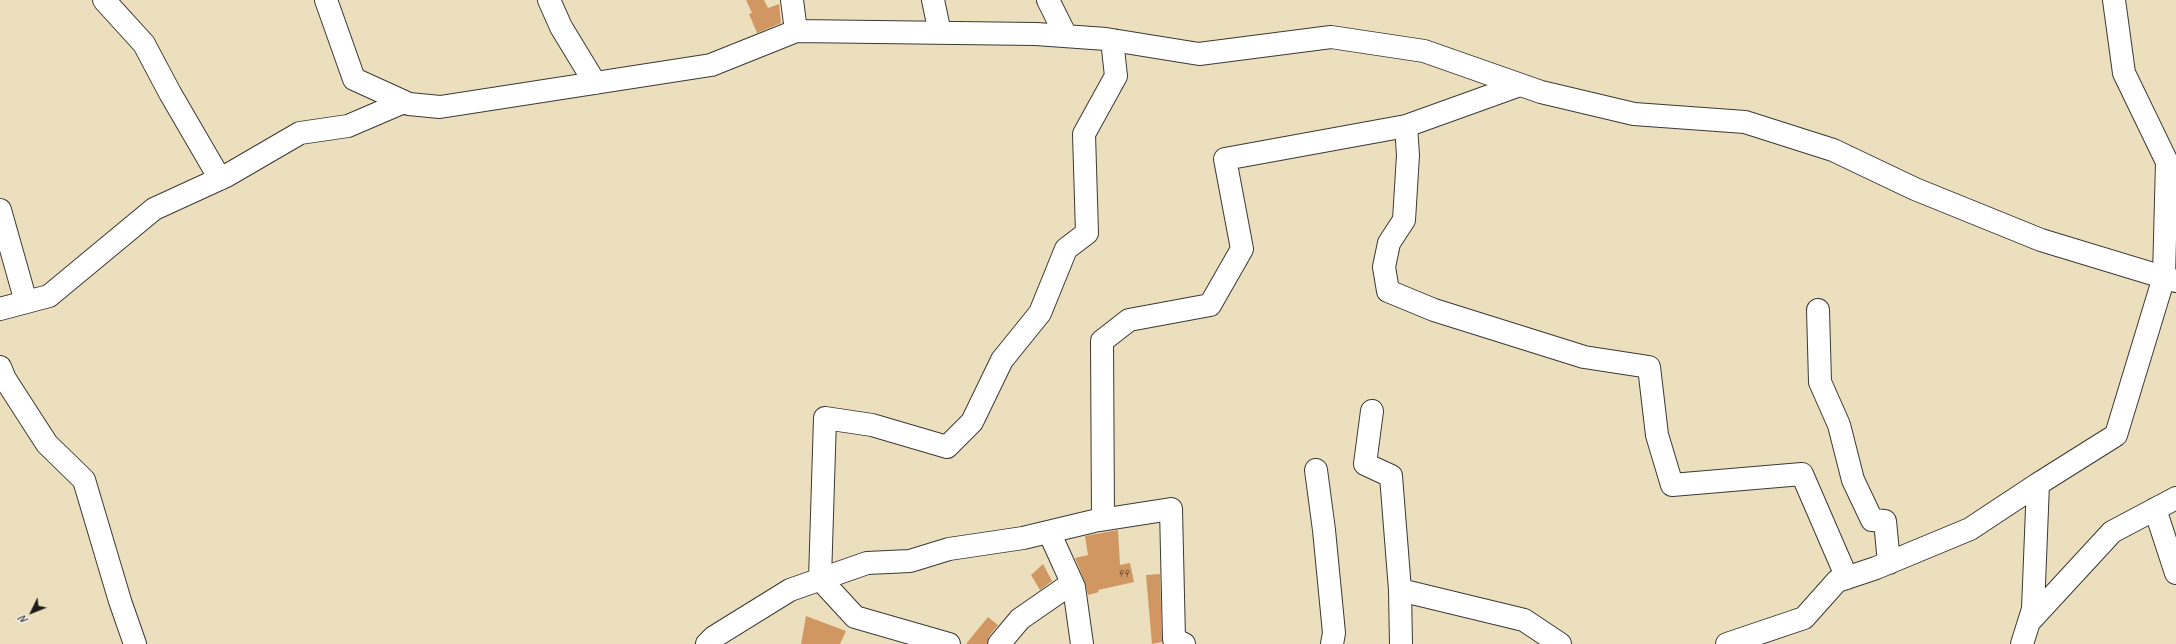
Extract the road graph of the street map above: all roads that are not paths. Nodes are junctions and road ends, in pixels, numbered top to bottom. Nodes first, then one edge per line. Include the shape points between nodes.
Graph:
1 (104, 0) edge
2 (326, 0) edge
3 (549, 0) edge
4 (792, 0) edge
5 (933, 0) edge
6 (1048, 0) edge
7 (2114, 0) edge
8 (796, 31) junction
9 (940, 33) junction
10 (1066, 36) junction
11 (1112, 40) junction
12 (595, 83) junction
13 (1520, 85) junction
14 (404, 102) junction
15 (1406, 126) junction
16 (2171, 159) edge
17 (220, 179) junction
18 (0, 210) edge
19 (2170, 279) edge
20 (26, 302) junction
21 (0, 309) edge
22 (1818, 310) dead end
23 (0, 367) edge
24 (1372, 411) dead end
25 (1316, 470) dead end
26 (2038, 484) junction
27 (2176, 498) edge
28 (2155, 509) junction
29 (1103, 519) junction
30 (1049, 532) junction
31 (1889, 563) junction
32 (2176, 573) edge
33 (1847, 578) junction
34 (820, 579) junction
35 (1072, 583) junction
36 (1400, 590) junction
37 (2029, 622) junction
38 (135, 644) edge
39 (707, 644) edge
40 (948, 644) edge
41 (999, 644) edge
42 (1082, 644) edge
43 (1184, 644) edge
44 (1332, 644) edge
45 (1401, 644) edge
46 (1560, 644) edge
47 (1727, 644) edge
48 (2022, 644) edge

1 - 17 street via 144,44
2 - 14 street via 354,79
3 - 12 street via 561,27
4 - 8 street
5 - 9 street
6 - 10 street
7 - 16 street via 2124,73
8 - 9 street
8 - 12 street via 711,65
9 - 10 street
10 - 11 street
11 - 13 street via 1199,54 1331,37 1424,51
11 - 34 street via 1116,76 1084,134 1087,233 1066,249 1040,313 1002,360 972,422 947,447 872,425 825,418
12 - 14 street via 440,107
13 - 15 street
13 - 19 street via 1634,114 1745,122 1833,150 1915,189 2041,240
14 - 17 street via 348,126 300,133
15 - 29 street via 1225,159 1242,249 1210,305 1129,320 1102,341
15 - 33 street via 1408,155 1404,220 1389,243 1384,267 1388,292 1441,312 1584,357 1649,367 1657,435 1672,485 1802,474
16 - 19 street
17 - 20 street via 154,209 49,296
18 - 20 street
19 - 26 street via 2116,434
20 - 21 street
22 - 31 street via 1820,382 1838,425 1853,480 1868,514 1872,520 1885,521
23 - 38 street via 47,444 84,480
24 - 36 street via 1365,464 1391,476
25 - 44 street via 1334,633
26 - 31 street via 1970,529
26 - 37 street via 2033,608
27 - 28 street
28 - 32 street
28 - 37 street via 2112,532
29 - 30 street
29 - 43 street via 1171,509 1174,639
30 - 34 street via 949,550 910,561 867,563
30 - 35 street
31 - 33 street
33 - 47 street via 1837,581 1804,618
34 - 39 street via 790,590 714,637
34 - 40 street via 855,617
35 - 41 street via 1020,619
35 - 42 street
36 - 45 street
36 - 46 street via 1524,620
37 - 48 street

